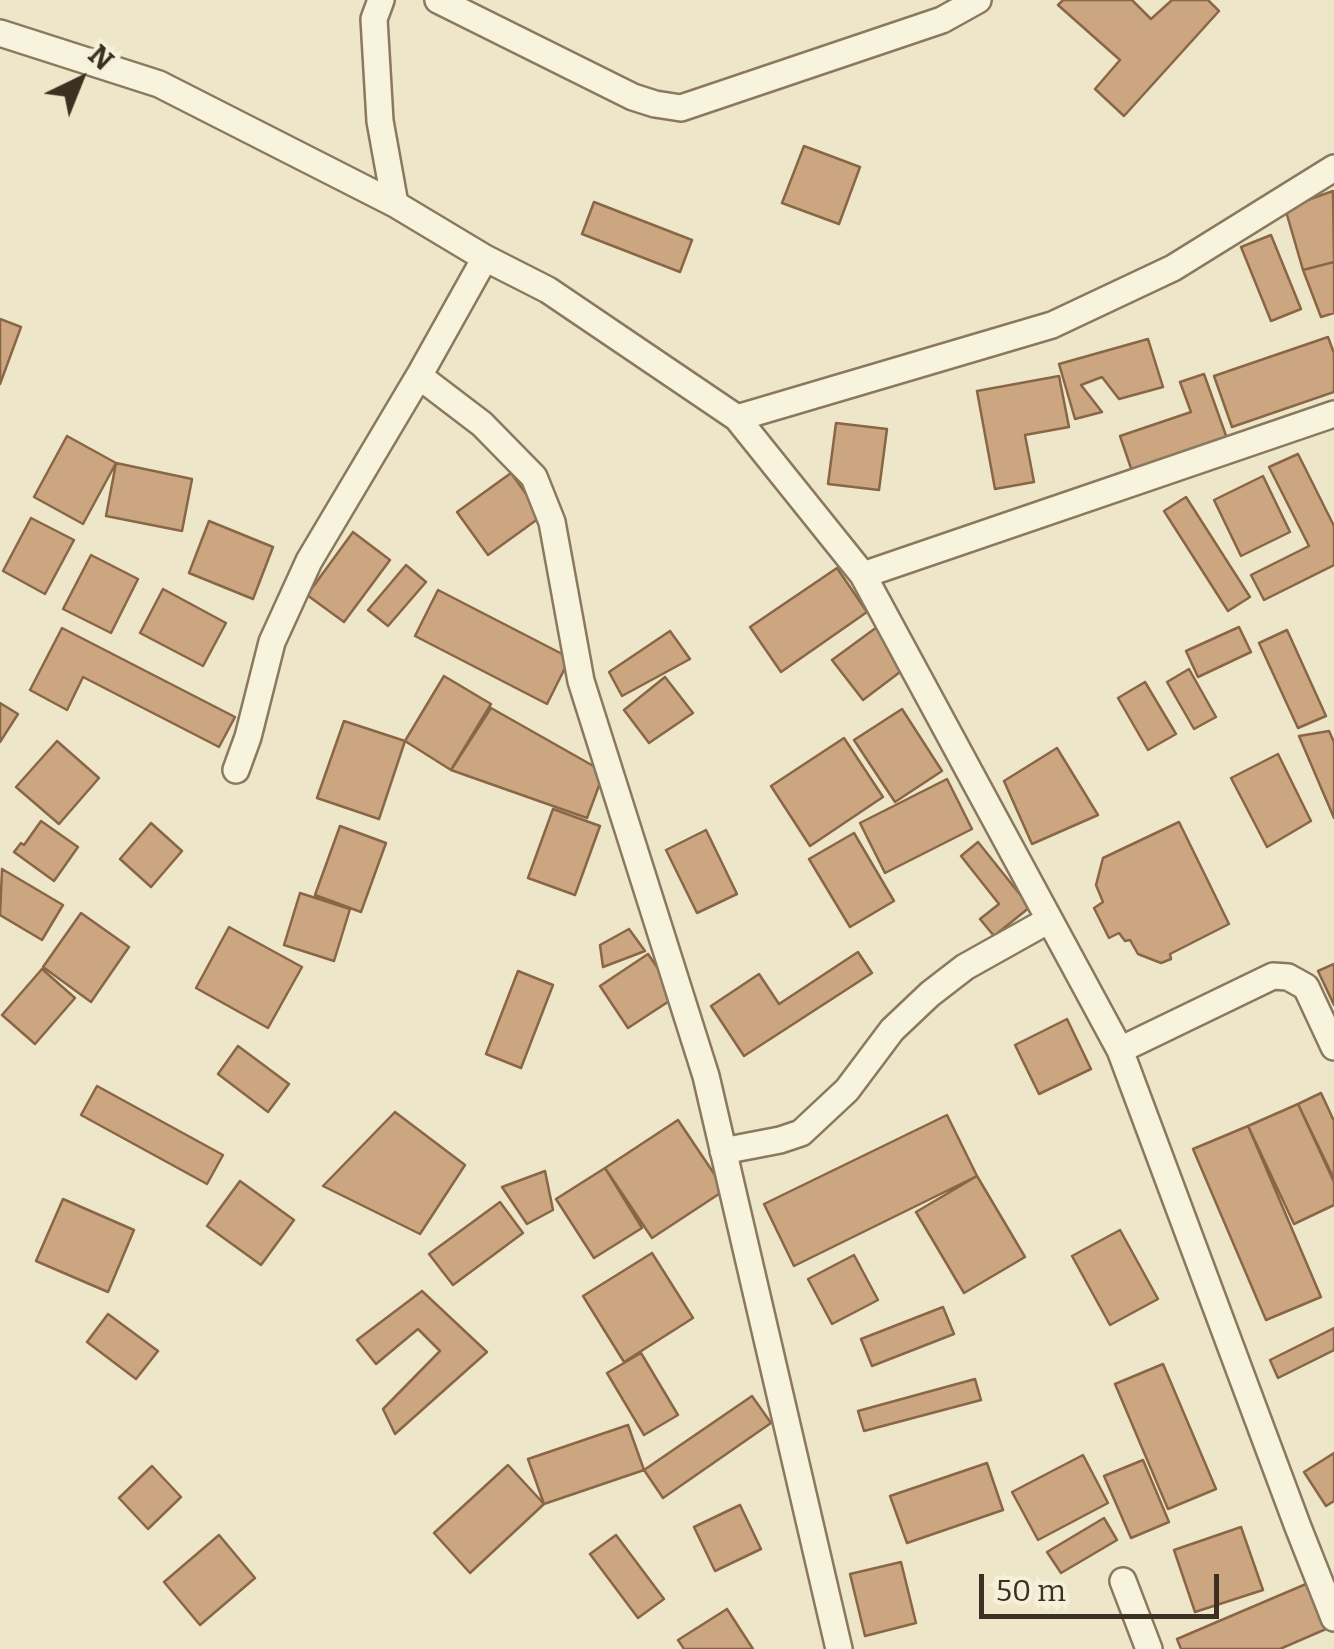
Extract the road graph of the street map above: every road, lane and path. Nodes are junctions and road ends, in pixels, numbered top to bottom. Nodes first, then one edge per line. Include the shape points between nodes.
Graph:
1 (381, 0) edge
2 (438, 0) edge
3 (978, 0) edge
4 (0, 33) edge
5 (1334, 168) edge
6 (395, 204) junction
7 (485, 258) junction
8 (419, 376) junction
9 (1334, 414) edge
10 (737, 418) junction
11 (862, 574) junction
12 (236, 770) dead end
13 (1049, 920) junction
14 (1334, 1047) edge
15 (1120, 1050) junction
16 (723, 1151) junction
17 (1124, 1582) dead end
18 (1334, 1618) edge
19 (840, 1649) edge
20 (1149, 1649) edge

1 - 6 street via 374,19 380,121
2 - 3 street via 633,97 681,108 942,20
4 - 6 street via 159,84
5 - 10 street via 1173,268 1052,325
6 - 7 street
7 - 8 street
7 - 10 street via 548,290
8 - 12 street via 309,561 272,642
8 - 16 street via 482,424 534,478 542,496 581,682 706,1076
9 - 11 street
10 - 11 street
11 - 13 street
13 - 15 street
13 - 16 street via 930,994 801,1133
14 - 15 street via 1306,987 1273,976
15 - 18 street
16 - 19 street
17 - 20 street

